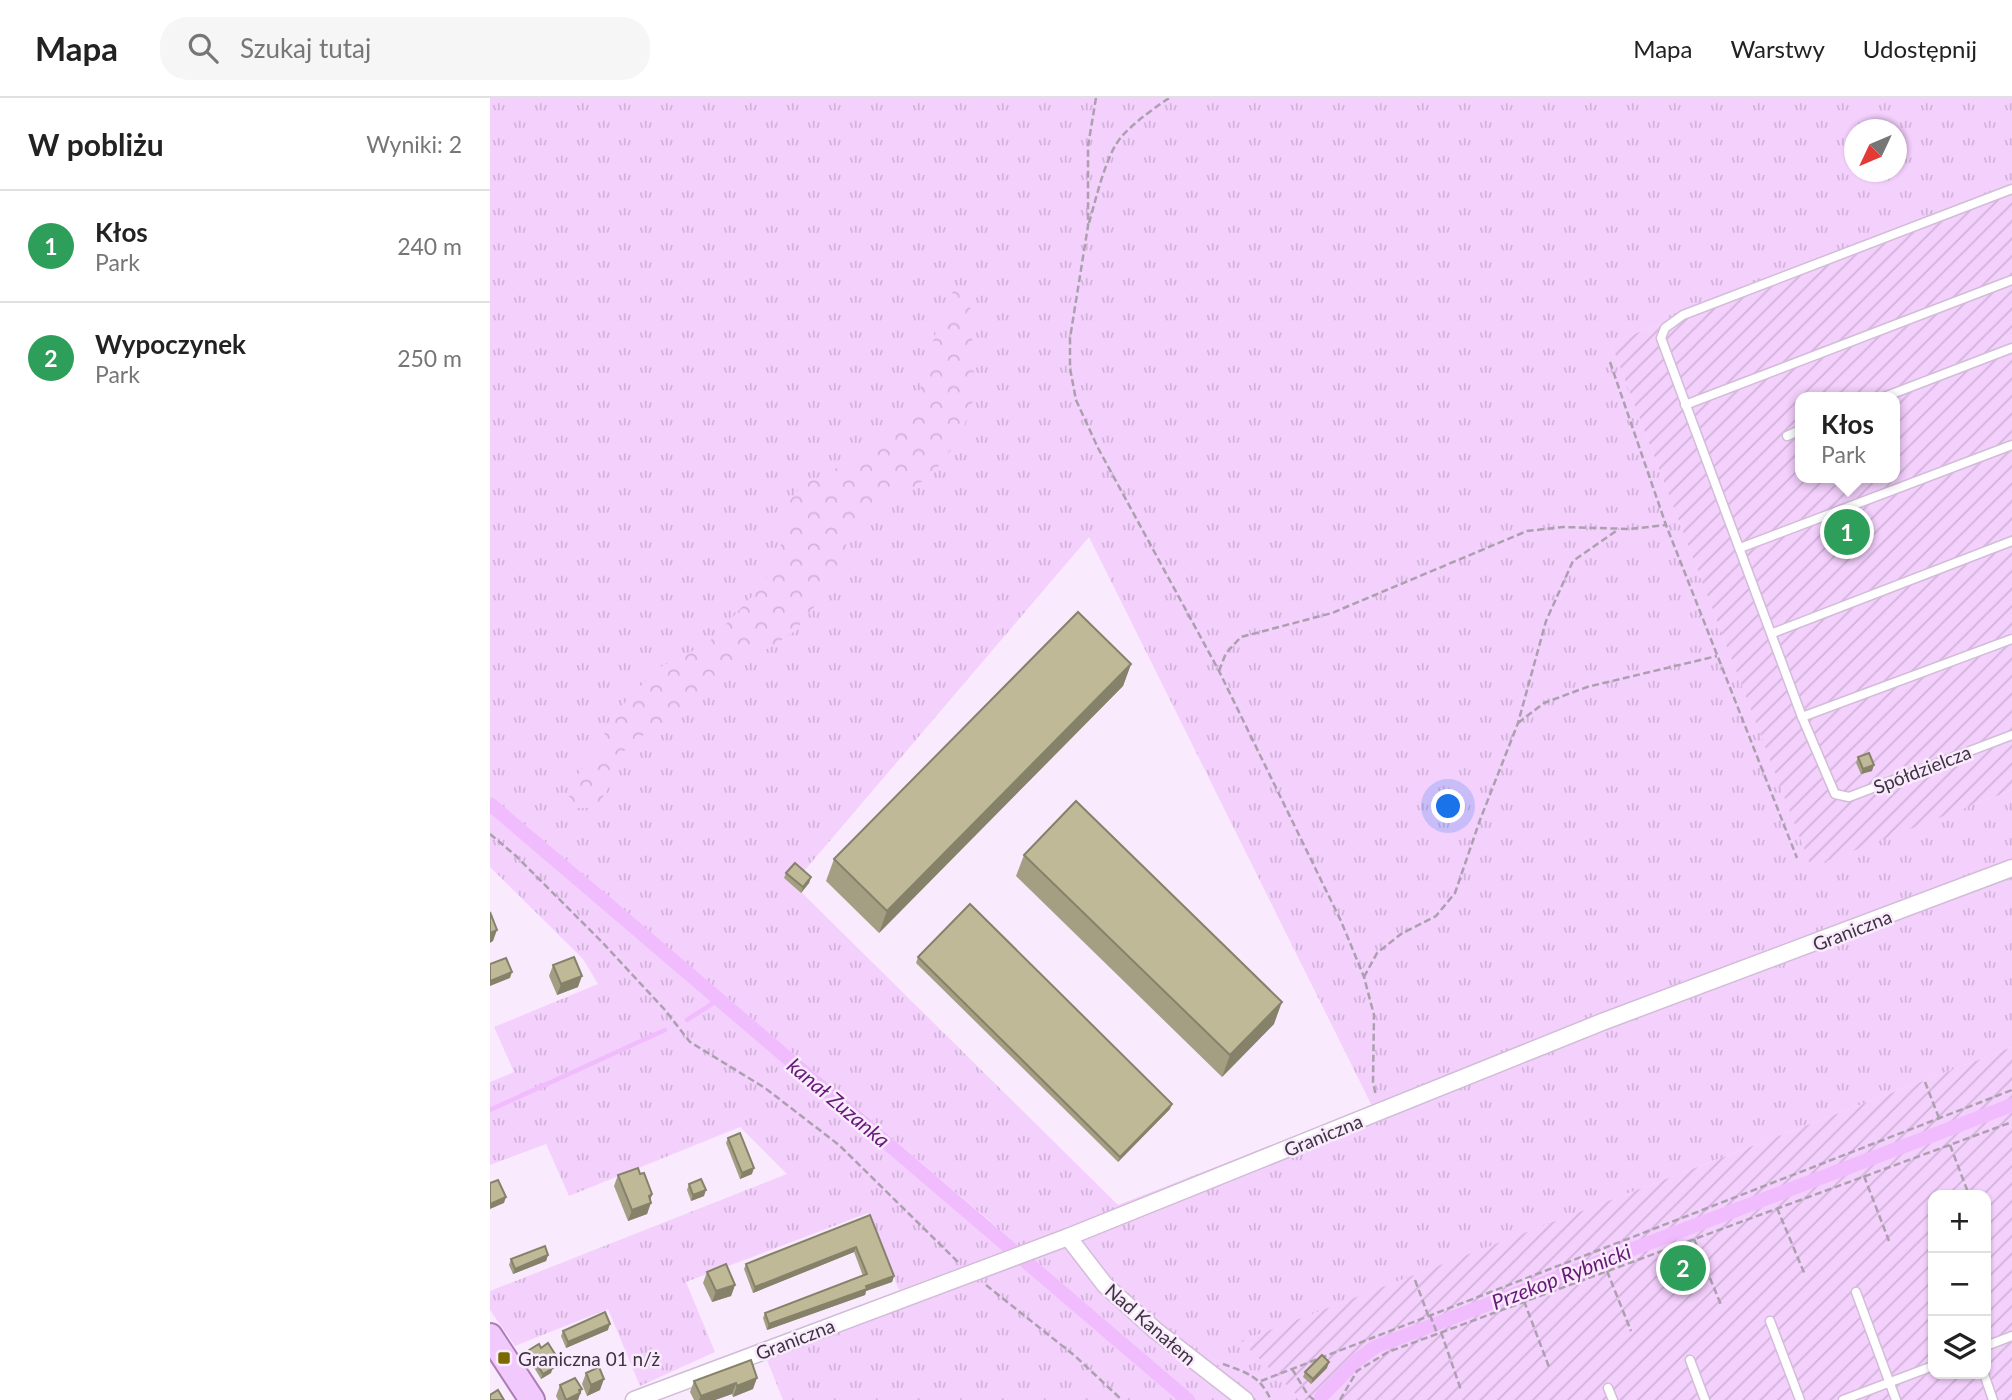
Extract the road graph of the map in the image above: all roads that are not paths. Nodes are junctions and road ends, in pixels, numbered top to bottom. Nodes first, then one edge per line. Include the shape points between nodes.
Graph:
1 (2012, 189) edge
2 (2012, 280) edge
3 (2012, 348) edge
4 (1897, 392) edge
5 (1685, 405) junction
6 (1795, 432) edge
7 (1787, 436) dead end
8 (2012, 445) edge
9 (2012, 541) edge
10 (1740, 548) junction
11 (1773, 633) junction
12 (2012, 639) edge
13 (1802, 717) junction
14 (2012, 735) edge
15 (2012, 868) edge
16 (1068, 1237) junction
17 (1856, 1292) dead end
18 (1770, 1321) dead end
19 (490, 1336) edge
20 (2012, 1336) edge
21 (1991, 1344) edge
22 (1690, 1360) dead end
23 (1928, 1368) edge
24 (1986, 1379) edge
25 (1890, 1382) junction
26 (1608, 1388) dead end
27 (532, 1400) edge
28 (634, 1400) edge
29 (1245, 1400) edge
30 (1613, 1400) edge
31 (1705, 1400) edge
32 (1800, 1400) edge
33 (1843, 1400) edge
34 (1896, 1400) edge
35 (1993, 1400) edge

1 - 5 lane via 1676,319 1665,328 1662,343
2 - 5 lane
3 - 4 lane
5 - 10 lane
6 - 7 lane
8 - 10 lane
9 - 11 lane
10 - 11 lane
11 - 13 lane
12 - 13 lane
13 - 14 lane, Spółdzielcza via 1833,791 1849,797
15 - 16 street, Graniczna via 1602,1022
16 - 28 street, Graniczna
16 - 29 street, Nad Kanałem via 1105,1285
17 - 25 lane
18 - 32 lane
19 - 27 main road
20 - 21 lane
22 - 31 lane
23 - 25 lane
24 - 35 lane
25 - 33 lane
25 - 34 lane
26 - 30 lane

